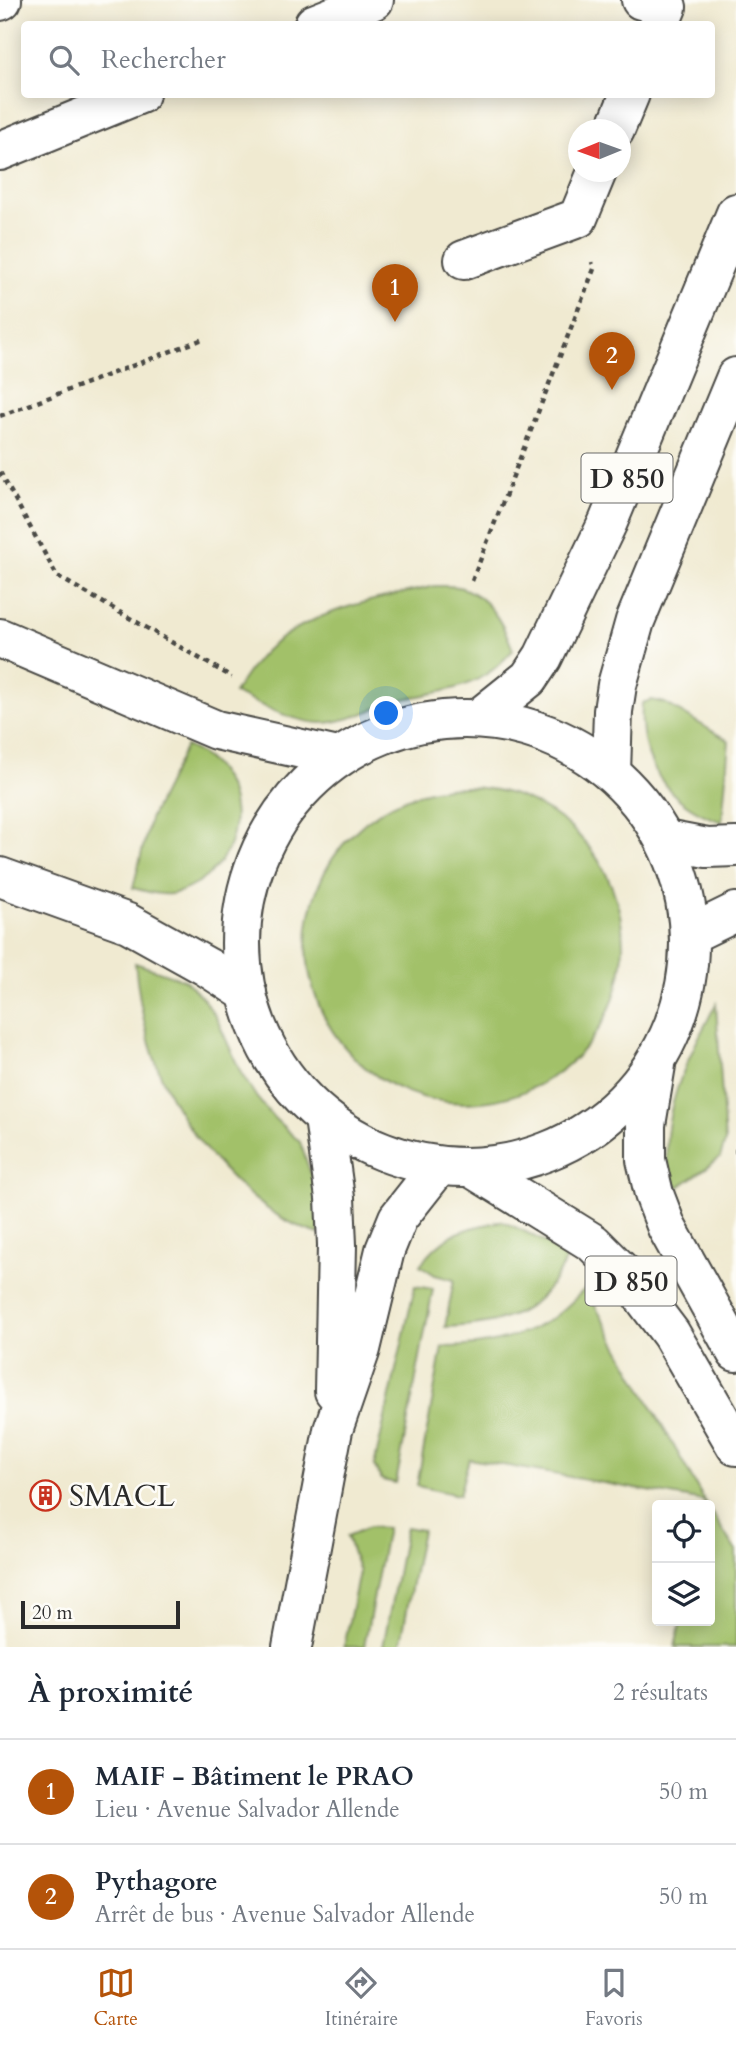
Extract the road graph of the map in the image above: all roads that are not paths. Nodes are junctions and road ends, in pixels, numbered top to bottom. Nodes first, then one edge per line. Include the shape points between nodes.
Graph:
1 (374, 0) edge
2 (641, 0) edge
3 (322, 21) edge
4 (661, 21) edge
5 (130, 98) edge
6 (628, 98) edge
7 (620, 119) edge
8 (0, 151) edge
9 (593, 182) edge
10 (736, 213) edge
11 (464, 260) dead end
12 (736, 377) edge
13 (0, 638) edge
14 (479, 718) junction
15 (338, 757) junction
16 (611, 773) junction
17 (664, 840) junction
18 (736, 847) edge
19 (0, 877) edge
20 (736, 912) edge
21 (689, 935) junction
22 (247, 993) junction
23 (657, 1059) junction
24 (324, 1118) junction
25 (456, 1167) junction
26 (736, 1352) edge
27 (333, 1430) junction
28 (736, 1446) edge
29 (292, 1647) edge

1 - 3 main road
2 - 4 main road via 667,7
5 - 8 main road
6 - 7 main road
9 - 11 main road via 578,218
10 - 14 main road, D 850 via 608,522 543,657 529,678
12 - 16 main road, D 850 via 635,621 617,685
13 - 15 main road via 216,730
14 - 15 main road via 405,726
14 - 16 main road via 536,729 588,755
15 - 22 main road via 289,803 256,861 242,926
16 - 17 main road via 641,804
17 - 18 main road via 707,848
17 - 21 main road via 686,902
19 - 22 main road via 128,923
20 - 21 main road
21 - 23 main road via 686,978 676,1020
22 - 24 main road via 267,1049 296,1090
23 - 25 main road via 627,1098 579,1137 521,1160
23 - 26 main road, D 850 via 646,1125 646,1160 654,1194 667,1228
24 - 25 main road via 378,1149 414,1162
24 - 27 main road via 337,1245
25 - 27 main road via 398,1218
25 - 28 main road, D 850 via 593,1243 631,1280 671,1334
27 - 29 main road

